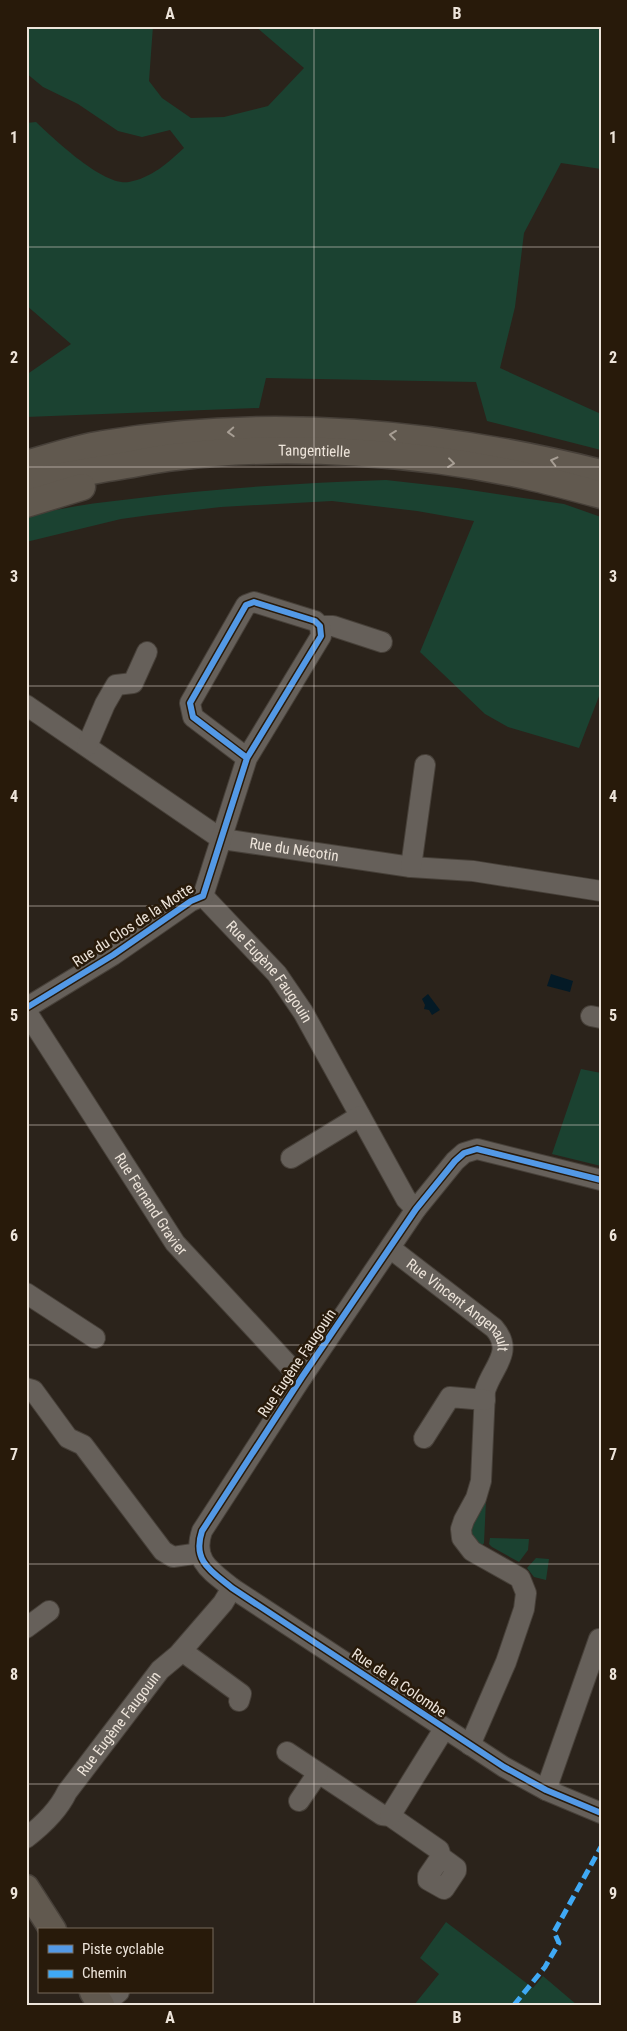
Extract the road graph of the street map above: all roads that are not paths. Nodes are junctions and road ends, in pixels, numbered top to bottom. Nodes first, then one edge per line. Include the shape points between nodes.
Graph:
1 (102, 444) junction
2 (26, 446) edge
3 (175, 457) junction
4 (26, 464) edge
5 (601, 473) edge
6 (26, 484) edge
7 (601, 495) edge
8 (26, 504) edge
9 (320, 626) junction
10 (382, 642) dead end
11 (147, 652) dead end
12 (26, 705) edge
13 (87, 746) junction
14 (247, 758) junction
15 (425, 765) dead end
16 (223, 838) junction
17 (411, 867) junction
18 (601, 891) edge
19 (203, 896) junction
20 (26, 1009) edge
21 (360, 1116) junction
22 (291, 1158) dead end
23 (601, 1180) edge
24 (416, 1209) junction
25 (390, 1248) junction
26 (26, 1293) edge
27 (95, 1338) dead end
28 (302, 1377) junction
29 (26, 1388) edge
30 (485, 1400) junction
31 (424, 1438) dead end
32 (200, 1553) junction
33 (232, 1588) junction
34 (26, 1614) edge
35 (26, 1628) edge
36 (598, 1639) dead end
37 (182, 1651) junction
38 (239, 1701) dead end
39 (444, 1729) junction
40 (470, 1745) junction
41 (287, 1752) dead end
42 (318, 1772) junction
43 (546, 1790) junction
44 (299, 1801) dead end
45 (601, 1812) edge
46 (390, 1816) junction
47 (26, 1838) edge
48 (441, 1857) dead end
49 (26, 1888) edge
50 (52, 1928) edge
51 (94, 1994) edge
52 (116, 1994) edge
53 (102, 2005) edge

1 - 2 main road via 53,442
1 - 4 main road
5 -> 1 main road, Tangentielle via 463,444 371,433 280,430 186,434
3 - 6 main road, Tangentielle
3 -> 7 main road, Tangentielle via 309,450 385,455 534,477
3 - 8 main road
9 - 10 street via 333,626
9 - 14 street, Rue du Clos de la Motte via 321,636
9 - 14 street via 315,621 254,602 246,605 191,698 193,717
11 - 13 street via 133,683 116,685
12 - 13 street, Rue du Nécotin
13 - 16 street, Rue du Nécotin
14 - 16 street, Rue du Clos de la Motte
15 - 17 street
16 - 17 street, Rue du Nécotin
16 - 19 street, Rue du Clos de la Motte
17 - 18 street, Rue du Nécotin via 473,871
19 - 20 street, Rue du Clos de la Motte
19 - 21 street, Rue Eugène Faugouin via 277,974 303,1012
20 - 28 street, Rue Fernand Gravier via 176,1243
21 - 22 street
21 - 24 street, Rue Eugène Faugouin via 406,1199
23 - 24 street, Rue Eugène Faugouin via 476,1150 464,1153 455,1161
24 - 25 street, Rue Eugène Faugouin
25 - 28 street, Rue Eugène Faugouin
25 - 30 street, Rue Vincent Angenault via 500,1334 503,1353 488,1381
26 - 27 street
28 - 32 street, Rue Eugène Faugouin via 202,1531 198,1543
29 - 32 street via 34,1390 68,1438 83,1445 163,1551 173,1557
30 - 31 street via 450,1397
30 - 40 street, Rue Vincent Angenault via 481,1481 464,1520 462,1538 472,1551 520,1578 526,1593 524,1609 506,1662
32 - 33 street, Rue de la Colombe via 210,1570
33 - 37 street, Rue Eugène Faugouin
33 - 39 street, Rue de la Colombe
34 - 35 street via 45,1606
36 - 43 street
37 - 38 street via 241,1694
37 - 47 street, Rue Eugène Faugouin via 160,1670 61,1804 43,1825
39 - 40 street, Rue de la Colombe
39 - 46 street
40 - 43 street, Rue de la Colombe
41 - 42 street
42 - 44 street
42 - 46 street via 382,1815
43 - 45 street, Rue de la Colombe
46 - 48 street via 439,1850
49 - 50 main road
51 - 53 main road
52 - 53 street

